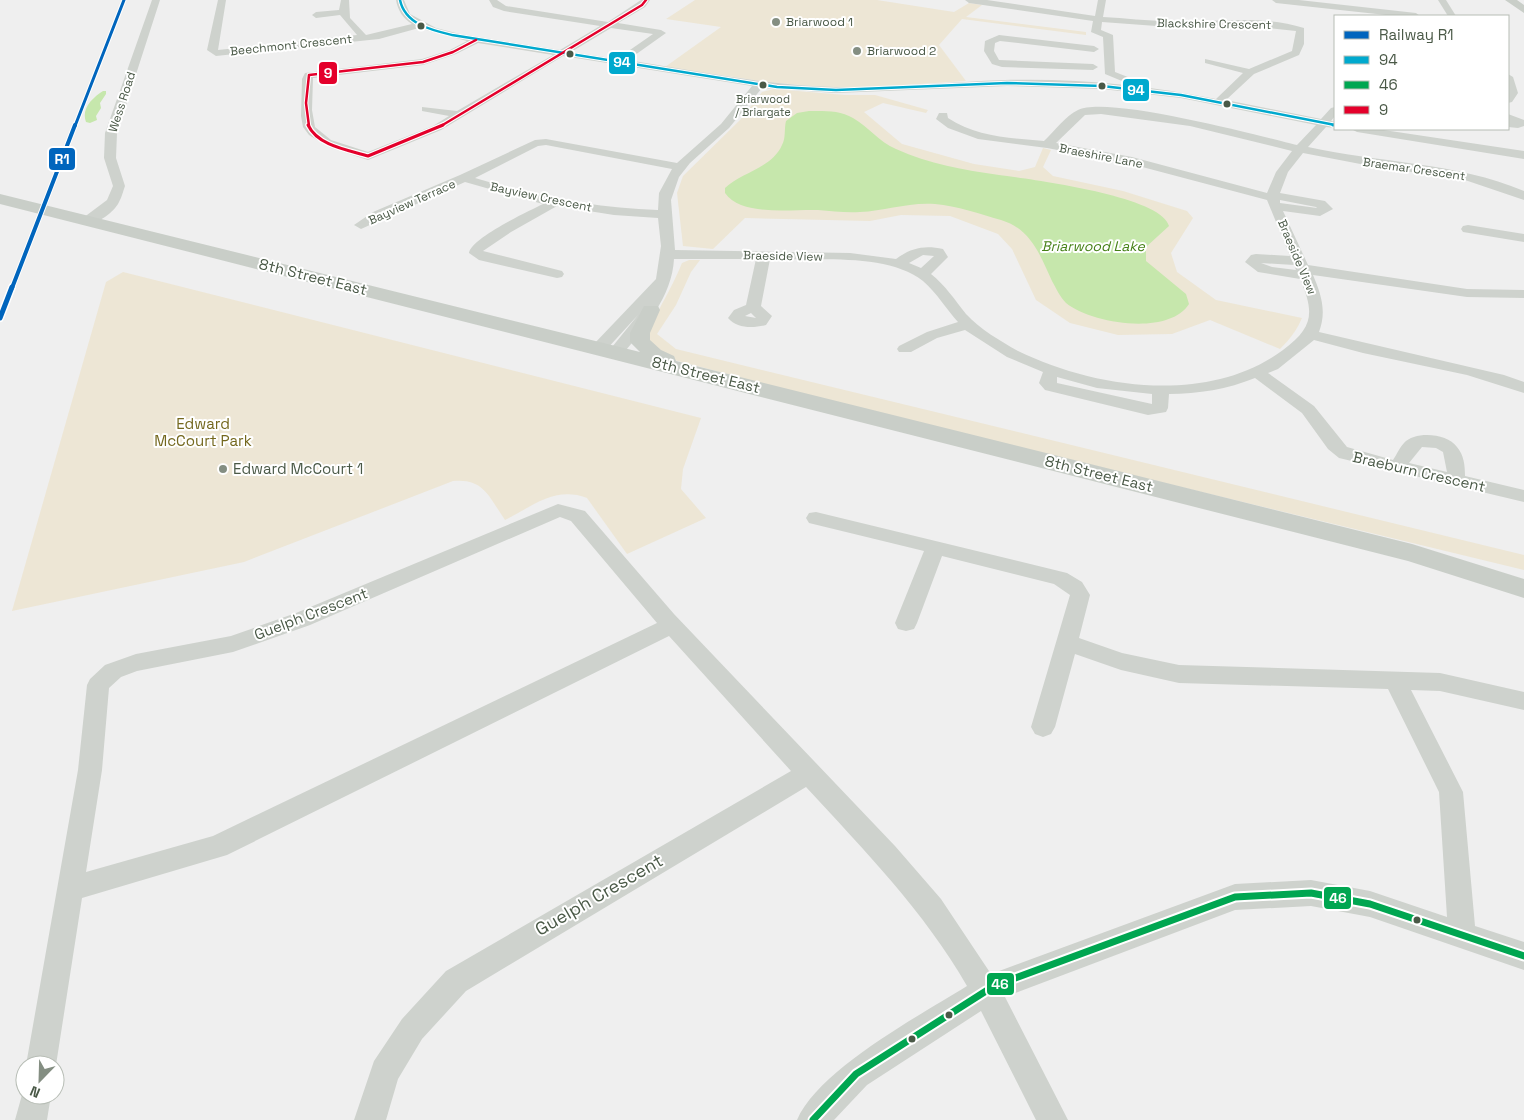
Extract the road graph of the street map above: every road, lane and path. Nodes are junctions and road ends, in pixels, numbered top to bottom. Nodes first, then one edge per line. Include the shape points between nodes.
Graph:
1 (156, 0) edge
2 (222, 0) edge
3 (345, 0) edge
4 (400, 0) edge
5 (411, 0) edge
6 (492, 0) edge
7 (646, 0) edge
8 (969, 0) edge
9 (1044, 0) edge
10 (1102, 0) edge
11 (1276, 0) edge
12 (1442, 0) edge
13 (1510, 0) edge
14 (1520, 0) edge
15 (1524, 2) edge
16 (1032, 10) junction
17 (1524, 10) edge
18 (342, 12) junction
19 (316, 15) dead end
20 (1407, 15) edge
21 (1451, 15) edge
22 (1100, 20) junction
23 (609, 24) junction
24 (421, 25) junction
25 (1096, 32) junction
26 (364, 38) junction
27 (481, 41) junction
28 (526, 48) junction
29 (1094, 49) junction
30 (560, 54) junction
31 (1208, 61) dead end
32 (619, 62) junction
33 (1093, 67) junction
34 (1250, 72) junction
35 (1509, 80) edge
36 (759, 84) junction
37 (1093, 86) junction
38 (1181, 96) junction
39 (1509, 99) edge
40 (1218, 102) junction
41 (426, 109) dead end
42 (459, 115) junction
43 (943, 115) dead end
44 (1509, 117) edge
45 (1330, 124) edge
46 (1509, 124) edge
47 (1362, 130) edge
48 (1462, 132) dead end
49 (1047, 145) junction
50 (1465, 146) junction
51 (1302, 149) junction
52 (1524, 154) edge
53 (680, 166) junction
54 (464, 178) junction
55 (1518, 188) edge
56 (1524, 196) edge
57 (0, 200) edge
58 (1274, 200) junction
59 (556, 202) junction
60 (666, 214) junction
61 (86, 221) junction
62 (361, 225) dead end
63 (1468, 229) dead end
64 (1524, 238) edge
65 (668, 255) junction
66 (764, 255) junction
67 (898, 264) junction
68 (1303, 268) junction
69 (557, 274) dead end
70 (924, 274) junction
71 (664, 278) junction
72 (1524, 294) edge
73 (753, 307) dead end
74 (651, 310) junction
75 (968, 324) junction
76 (1310, 334) junction
77 (905, 349) dead end
78 (607, 350) junction
79 (1257, 373) junction
80 (714, 377) junction
81 (1524, 388) edge
82 (1398, 467) junction
83 (1456, 480) junction
84 (1524, 496) edge
85 (816, 518) dead end
86 (935, 548) junction
87 (1412, 553) junction
88 (1524, 577) edge
89 (1524, 589) edge
90 (906, 623) dead end
91 (671, 626) junction
92 (1066, 642) junction
93 (1396, 682) junction
94 (1524, 701) edge
95 (1043, 726) dead end
96 (808, 773) junction
97 (70, 889) junction
98 (1462, 935) junction
99 (1524, 956) edge
100 (986, 991) junction
101 (43, 1055) edge
102 (34, 1105) edge
103 (31, 1120) edge
104 (370, 1120) edge
105 (813, 1120) edge
106 (1052, 1120) edge

1 - 61 street, Wess Road via 111,133 110,158 119,186 112,202
2 - 26 street, Beechmont Crescent via 212,50 216,53
3 - 18 street
4 - 24 street via 405,13
5 - 28 street via 418,14 444,27 526,44
6 - 23 street via 504,8
7 - 23 street
8 - 16 street, Blackshire Crescent
9 - 16 street
10 - 22 street
11 - 20 street
12 - 21 street
13 - 17 main road
14 - 15 main road
16 - 22 street, Blackshire Crescent
18 - 19 street
18 - 26 street
22 - 25 street
22 - 34 street, Blackshire Crescent via 1262,24 1301,30 1296,52
23 - 30 street
23 - 32 street via 660,34
24 - 26 street, Beechmont Crescent
24 - 27 street
25 - 29 street
25 - 38 street via 1108,35 1110,74 1130,82 1168,88
27 - 28 street
27 - 42 street via 451,58 307,77 309,126 314,134 368,156 437,128
28 - 30 street
29 - 33 street
29 - 33 street via 999,38 990,41 989,51 995,62 1002,64
30 - 32 street
30 - 42 street
31 - 34 street
32 - 36 street
33 - 37 street
34 - 40 street, Blackshire Crescent
35 - 39 street via 1513,93
36 - 37 street via 836,90 1007,84
36 - 53 street via 725,126
37 - 38 street
38 - 40 street
40 - 45 street
41 - 42 street
43 - 49 street via 942,119 948,124 981,136
44 - 46 street via 1521,123
45 - 51 street
47 - 50 street
48 - 50 street
49 - 51 street, Braeshire Lane via 1086,110 1178,121
49 - 58 street, Braeshire Lane via 1132,160
50 - 52 street
51 - 55 street, Braemar Crescent via 1387,166 1463,175
51 - 58 street via 1284,168
53 - 54 street, Bayview Crescent via 546,142 535,143 519,154
53 - 60 street via 665,193
54 - 59 street, Bayview Crescent via 506,192
54 - 62 street, Bayview Terrace
55 - 56 street, Braemar Crescent
57 - 61 main road, 8th Street East
58 - 68 street, Braeside View
59 - 60 street, Bayview Crescent
59 - 69 street via 492,237 476,253
60 - 65 street
61 - 78 main road, 8th Street East
63 - 64 street
65 - 66 street, Braeside View
65 - 71 street
66 - 67 street, Braeside View via 848,257
66 - 73 street
67 - 70 street, Braeside View
67 - 70 street via 916,251 938,252 941,256
68 - 72 street via 1468,293
68 - 76 street, Braeside View via 1314,292 1316,308 1316,320
70 - 75 street, Braeside View via 940,288
71 - 74 street
71 - 78 street via 635,307
74 - 78 street
74 - 80 main road via 640,333 640,342 645,348 665,360
75 - 77 street via 932,334
75 - 79 street, Braeside View via 1005,351 1051,370 1047,383 1051,387 1148,410 1160,408 1161,389 1199,388
76 - 79 street, Braeside View via 1289,354
76 - 81 street via 1456,366
78 - 80 main road, 8th Street East
79 - 82 street, Braeburn Crescent via 1313,416 1336,450
80 - 87 main road, 8th Street East
82 - 83 street, Braeburn Crescent
82 - 83 street via 1410,447 1418,440 1427,441 1451,449 1456,456
83 - 84 street, Braeburn Crescent
85 - 86 street
86 - 90 street
86 - 92 street via 1060,578 1075,587 1080,595
87 - 88 main road, 8th Street East
87 - 89 main road, 8th Street East
91 - 96 street, Guelph Crescent
91 - 97 street via 218,847
91 - 97 street, Guelph Crescent via 578,516 558,510 304,619 233,644 113,671 98,685 90,770
92 - 93 street via 1121,661 1179,674
92 - 95 street
93 - 94 street via 1440,682
93 - 98 street via 1451,792
96 - 100 street, Guelph Crescent via 894,864 944,925
96 - 104 street, Guelph Crescent via 456,981 412,1029 385,1072
97 - 101 street, Guelph Crescent
98 - 99 street
98 - 100 street via 1370,904 1311,893 1235,897 1007,980
100 - 105 street via 856,1074
100 - 106 street, Guelph Crescent
102 - 103 street

